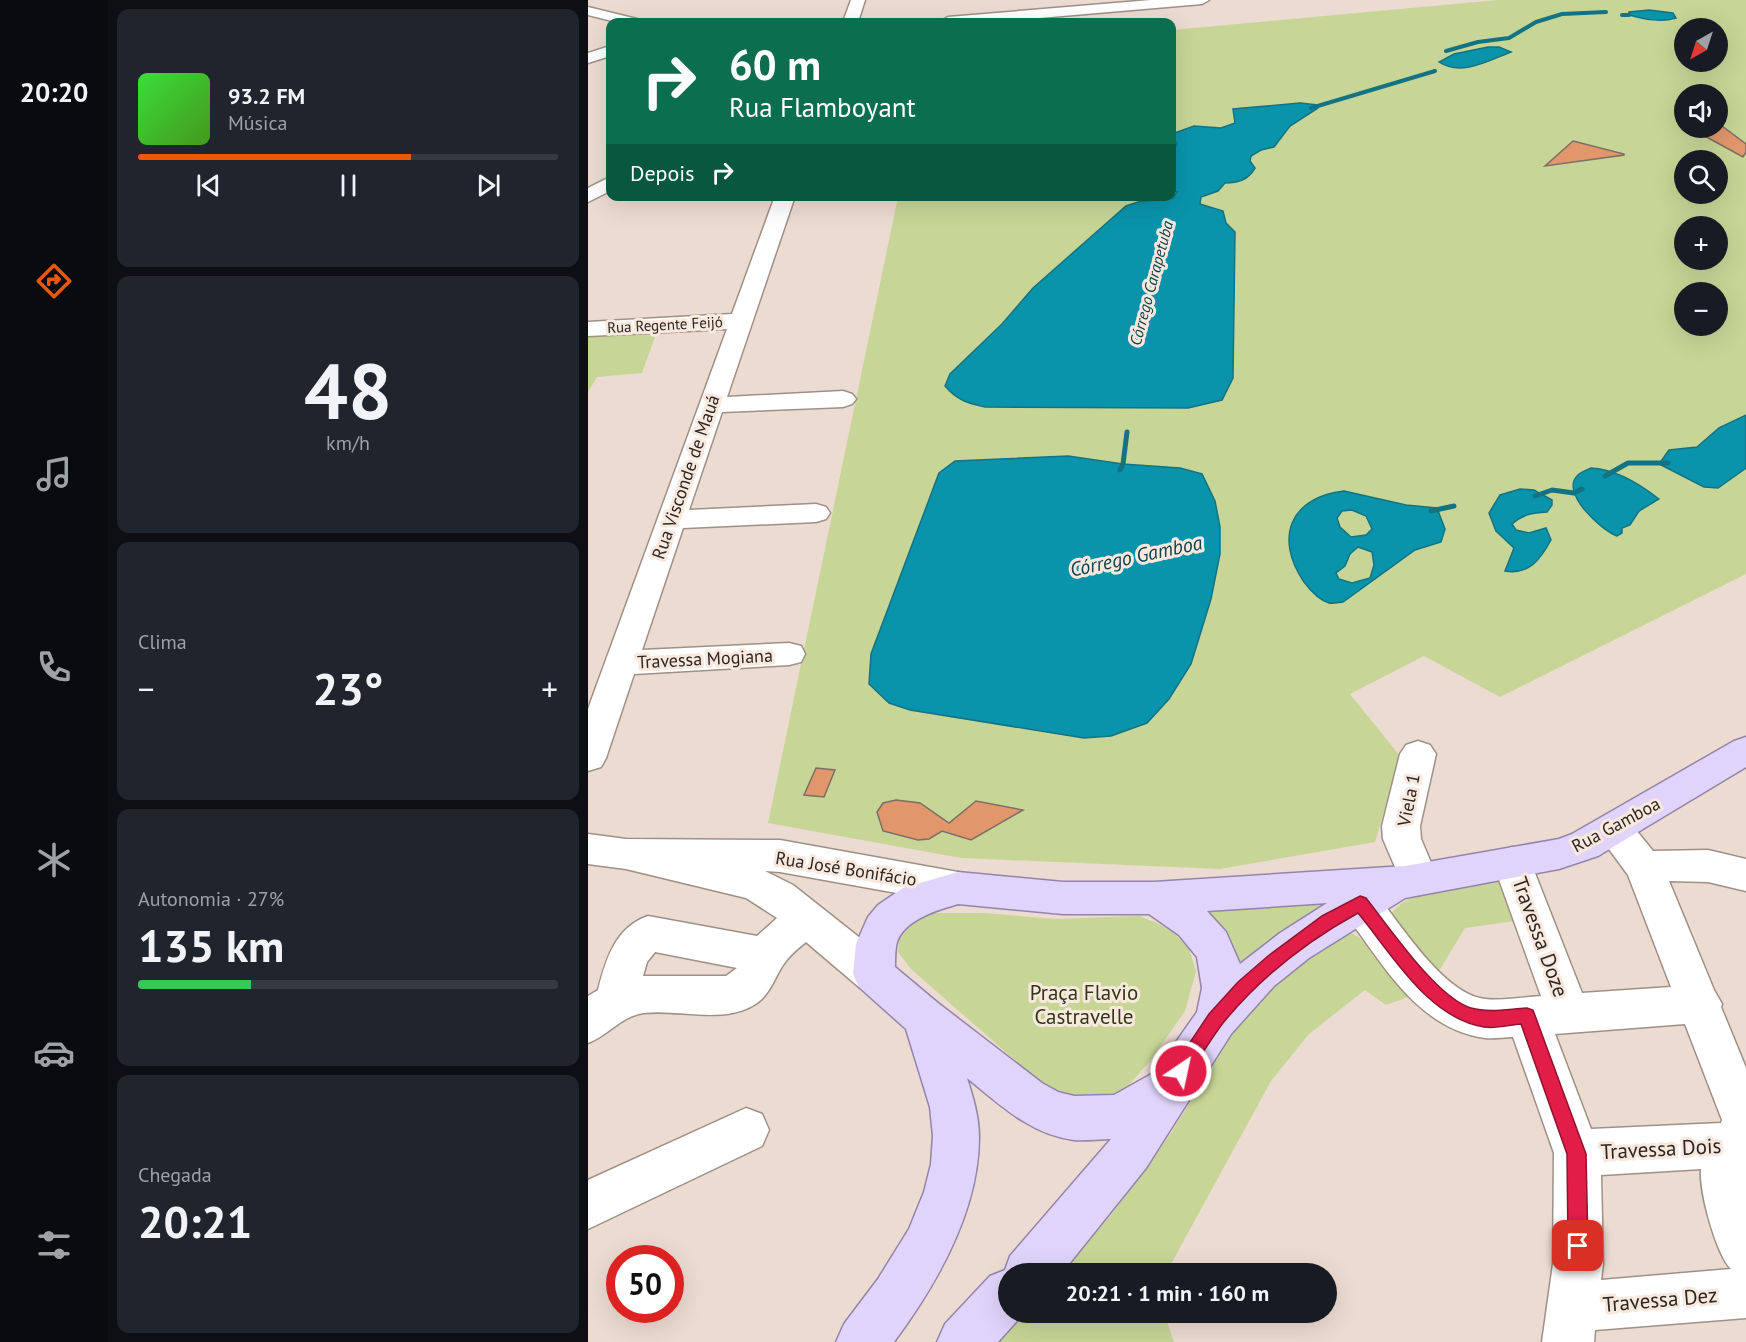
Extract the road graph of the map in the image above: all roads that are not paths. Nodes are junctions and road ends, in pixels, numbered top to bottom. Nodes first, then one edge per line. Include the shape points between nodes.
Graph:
1 (858, 0) edge
2 (1196, 0) edge
3 (1202, 0) edge
4 (588, 11) edge
5 (616, 18) edge
6 (852, 18) edge
7 (993, 18) edge
8 (606, 52) edge
9 (588, 58) edge
10 (606, 185) edge
11 (588, 196) edge
12 (783, 201) edge
13 (741, 321) junction
14 (588, 329) edge
15 (843, 399) dead end
16 (712, 405) junction
17 (816, 513) dead end
18 (671, 520) junction
19 (789, 654) dead end
20 (621, 663) junction
21 (1746, 750) edge
22 (1418, 754) dead end
23 (588, 758) edge
24 (1614, 830) junction
25 (588, 849) edge
26 (626, 854) junction
27 (1512, 862) junction
28 (1644, 867) junction
29 (1746, 875) edge
30 (1412, 880) junction
31 (958, 888) junction
32 (1154, 898) junction
33 (1360, 903) junction
34 (806, 918) junction
35 (767, 956) junction
36 (874, 974) junction
37 (1701, 1004) junction
38 (602, 1012) edge
39 (1547, 1014) junction
40 (923, 1017) junction
41 (1216, 1019) junction
42 (1169, 1088) junction
43 (746, 1130) dead end
44 (1743, 1133) edge
45 (1577, 1154) junction
46 (588, 1205) edge
47 (1746, 1251) edge
48 (1037, 1263) edge
49 (1746, 1293) edge
50 (998, 1305) edge
51 (1571, 1325) edge
52 (862, 1342) edge
53 (963, 1342) edge

1 - 6 street
2 - 3 street
2 - 7 street
4 - 5 street
8 - 9 street
10 - 11 street
12 - 13 street, Rua Visconde de Mauá
13 - 14 street, Rua Regente Feijó
13 - 16 street, Rua Visconde de Mauá
15 - 16 street
16 - 18 street, Rua Visconde de Mauá
17 - 18 street
18 - 20 street, Rua Visconde de Mauá
19 - 20 street, Travessa Mogiana
20 - 23 street, Rua Visconde de Mauá
21 - 24 main road, Rua Gamboa
22 - 30 street, Viela 1 via 1401,826
24 - 27 main road, Rua Gamboa via 1559,854
24 - 28 street
25 - 26 street, Rua José Bonifácio
26 - 31 street, Rua José Bonifácio via 780,856
26 - 34 street, Rua José Bonifácio via 755,884
27 - 30 main road, Rua Gamboa
27 - 39 street, Travessa Doze
28 - 29 street via 1697,864
28 - 37 street
30 - 32 main road, Rua Gamboa
30 - 33 main road, Rua Gamboa
31 - 32 main road, Rua Gamboa via 1063,898
31 - 36 main road via 917,900 892,917 876,944
32 - 41 main road via 1184,914 1206,934 1220,960 1223,990
33 - 39 street via 1426,985 1448,1005 1487,1019
33 - 41 main road, Rua Gamboa via 1274,961
34 - 35 street
34 - 36 street, Rua José Bonifácio
35 - 38 street via 739,992 645,993
35 - 38 street via 648,933 624,966
36 - 40 main road
37 - 39 street
37 - 44 street
39 - 45 street, Travessa Doze
40 - 42 main road via 1049,1112 1074,1118 1114,1117 1133,1111
40 - 52 main road via 947,1085 956,1135 952,1180 934,1230 910,1274
41 - 42 main road, Rua Gamboa
42 - 48 main road, Rua Gamboa via 1145,1131 1112,1175
43 - 46 street
44 - 45 street, Travessa Dois
44 - 47 street via 1726,1160 1722,1176 1725,1196
45 - 51 street, Travessa Doze via 1578,1264
49 - 51 street, Travessa Dez
50 - 53 main road

